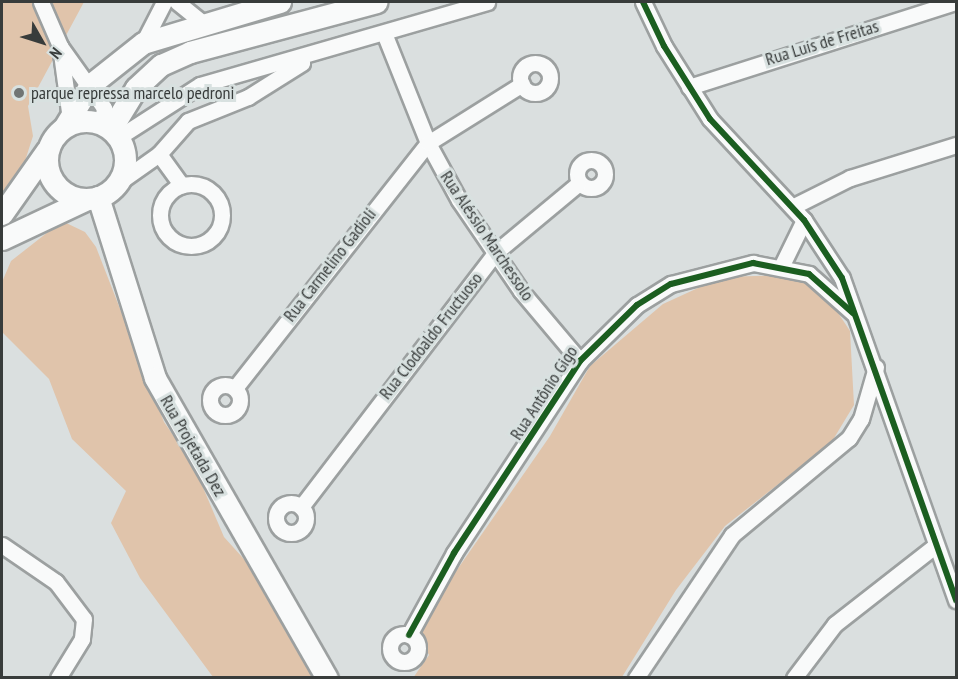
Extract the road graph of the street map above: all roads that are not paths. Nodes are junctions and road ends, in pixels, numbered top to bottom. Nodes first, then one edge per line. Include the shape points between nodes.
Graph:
1 (41, 2) edge
2 (164, 2) edge
3 (177, 2) edge
4 (280, 2) edge
5 (376, 2) edge
6 (488, 2) edge
7 (643, 2) edge
8 (957, 2) edge
9 (204, 24) junction
10 (384, 33) junction
11 (143, 43) junction
12 (60, 46) junction
13 (315, 55) junction
14 (522, 84) dead end
15 (90, 85) junction
16 (689, 87) junction
17 (177, 100) junction
18 (67, 119) junction
19 (188, 121) junction
20 (111, 130) junction
21 (428, 143) junction
22 (957, 145) edge
23 (47, 150) junction
24 (159, 154) junction
25 (118, 183) junction
26 (579, 183) dead end
27 (182, 186) junction
28 (93, 198) junction
29 (792, 207) junction
30 (2, 214) edge
31 (804, 220) junction
32 (2, 239) edge
33 (495, 253) junction
34 (782, 265) junction
35 (862, 326) junction
36 (580, 361) junction
37 (876, 367) junction
38 (235, 388) dead end
39 (301, 507) dead end
40 (2, 545) edge
41 (936, 545) junction
42 (957, 600) edge
43 (409, 635) dead end
44 (58, 678) edge
45 (327, 678) edge
46 (636, 678) edge
47 (794, 678) edge

1 - 12 street
2 - 11 street
3 - 9 street
4 - 9 street
5 - 20 street via 190,52 161,65 136,88
6 - 10 street
7 - 16 street, Rua Antônio Gigo
8 - 16 street, Rua Luís de Freitas
9 - 11 street
10 - 13 street
10 - 21 street, Rua Aléssio Marchessolo
11 - 15 street
12 - 15 street
12 - 18 street
13 - 17 street via 200,84
13 - 19 street via 249,97
14 - 21 street, Rua Carmelino Gadioli
15 - 18 street
15 - 20 street
16 - 29 street, Rua Antônio Gigo via 734,147
17 - 19 street
17 - 20 street
18 - 20 street via 88,120
18 - 23 street
19 - 24 street
20 - 25 street via 126,160
21 - 33 street, Rua Aléssio Marchessolo
21 - 38 street, Rua Carmelino Gadioli
22 - 29 street via 850,178
23 - 28 street via 55,185
23 - 30 street
24 - 25 street
24 - 27 street
25 - 28 street
26 - 33 street, Rua Clodoaldo Fructuoso
27 - 27 street via 165,199 164,229 177,242 205,243 222,221 219,201 203,187
28 - 32 street
28 - 45 street, Rua Projetada Dez via 155,378
29 - 31 street, Rua Antônio Gigo
31 - 34 street
31 - 35 street, Rua Antônio Gigo via 826,248
33 - 36 street, Rua Aléssio Marchessolo
33 - 39 street, Rua Clodoaldo Fructuoso
34 - 35 street, Rua Antônio Gigo via 824,284
34 - 36 street, Rua Antônio Gigo via 715,269 671,284 622,317
35 - 37 street, Rua Antônio Gigo
36 - 43 street, Rua Antônio Gigo via 454,553
37 - 41 street, Rua Antônio Gigo
37 - 46 street via 861,419 849,438 732,535
40 - 44 street via 56,582 80,611 86,627
41 - 42 street, Rua Antônio Gigo
41 - 47 street via 835,624

